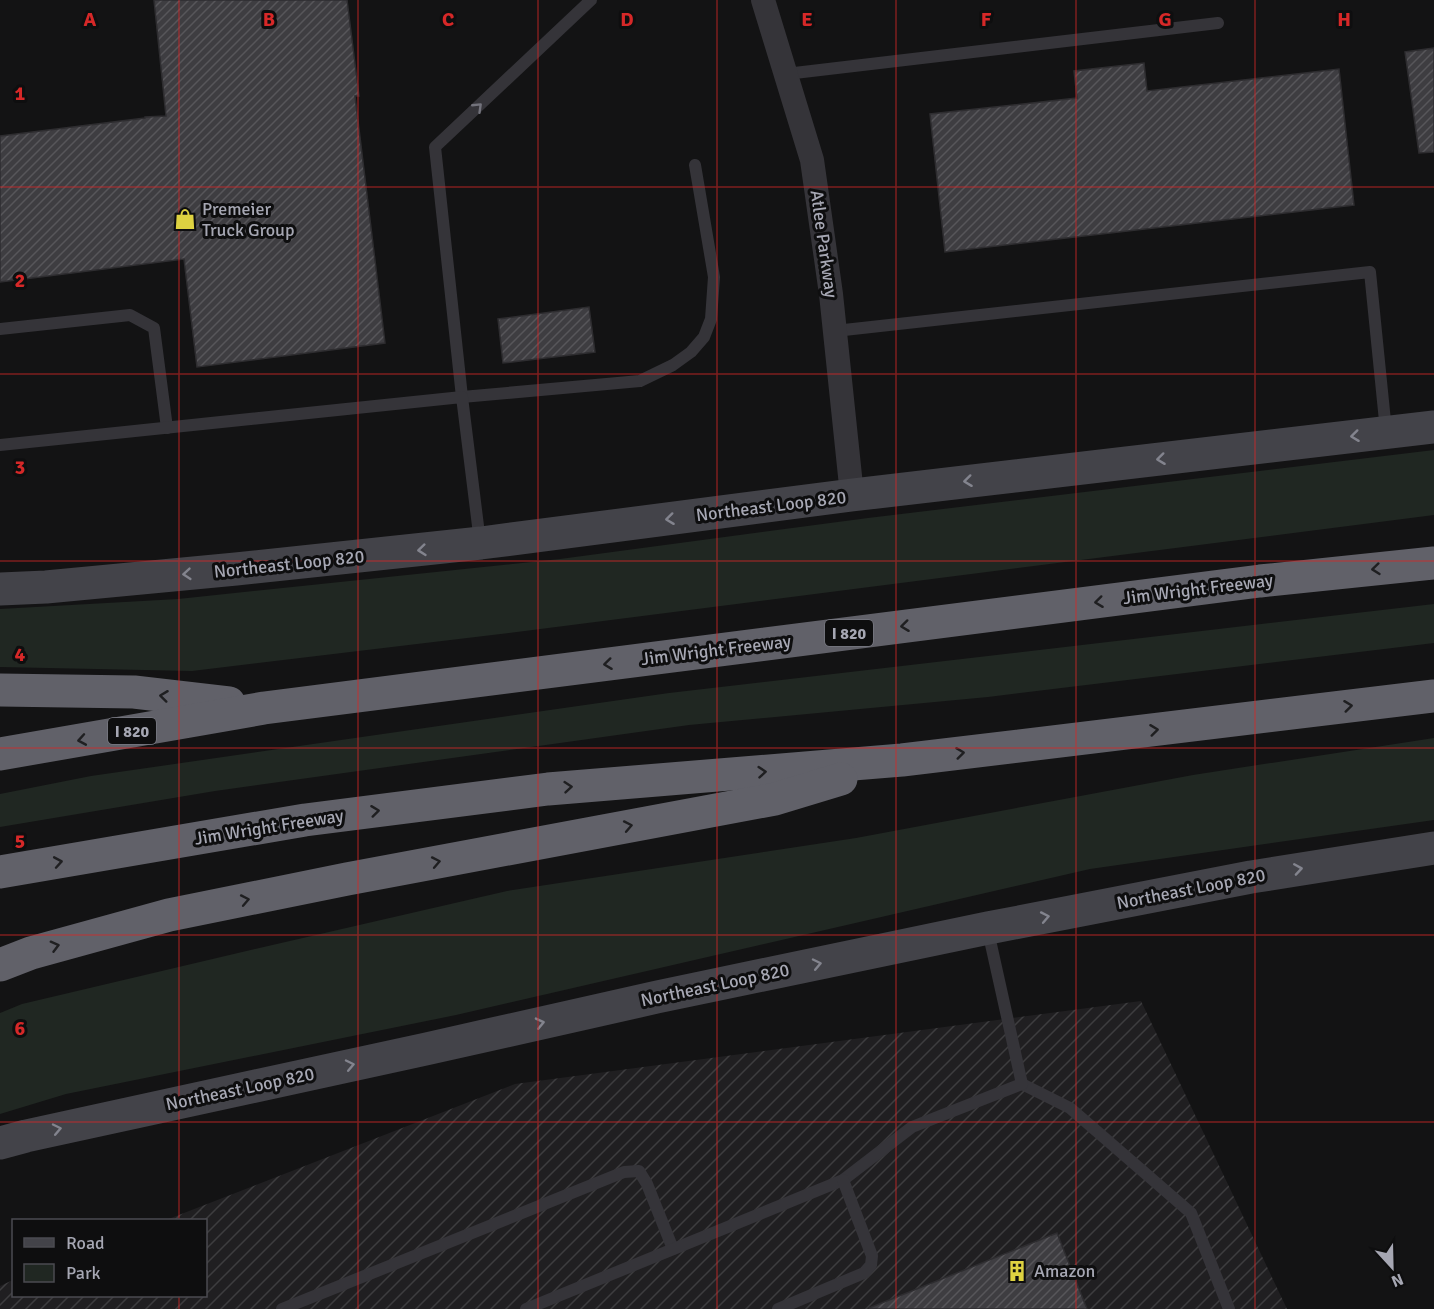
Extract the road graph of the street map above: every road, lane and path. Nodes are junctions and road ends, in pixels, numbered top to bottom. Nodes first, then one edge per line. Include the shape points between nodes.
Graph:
1 (591, 0) edge
2 (763, 0) edge
3 (1218, 23) dead end
4 (786, 74) junction
5 (695, 165) dead end
6 (0, 329) edge
7 (835, 331) junction
8 (462, 397) junction
9 (1434, 427) edge
10 (167, 428) junction
11 (1386, 433) junction
12 (0, 445) edge
13 (852, 495) junction
14 (480, 543) junction
15 (1434, 562) edge
16 (0, 589) edge
17 (0, 690) edge
18 (1434, 696) edge
19 (264, 708) junction
20 (0, 754) edge
21 (902, 760) junction
22 (1434, 848) edge
23 (0, 872) edge
24 (987, 928) junction
25 (0, 965) edge
26 (1022, 1084) junction
27 (0, 1143) edge
28 (843, 1180) junction
29 (674, 1249) junction
30 (282, 1309) edge
31 (526, 1309) edge
32 (777, 1309) edge
33 (1229, 1309) edge

8 -> 1 lane via 435,147
2 - 4 street, Atlee Parkway
3 - 4 lane
4 - 7 street, Atlee Parkway via 812,160
5 - 8 lane via 714,278 711,319 704,338 691,352 673,366 640,381
6 - 10 lane via 130,315 154,328
7 - 11 lane via 1370,272
7 - 13 street, Atlee Parkway
8 - 10 lane
8 - 14 lane
9 - 11 main road, Northeast Loop 820
10 - 12 lane
11 -> 13 main road, Northeast Loop 820
13 -> 14 main road, Northeast Loop 820
14 -> 16 main road, Northeast Loop 820
15 -> 19 highway, Jim Wright Freeway / I 820
19 -> 17 highway via 134,692
21 -> 18 highway, Jim Wright Freeway
19 -> 20 highway, Jim Wright Freeway / I 820
23 -> 21 highway, Jim Wright Freeway via 305,820 548,789
25 -> 21 highway via 169,915 775,799
24 -> 22 main road, Northeast Loop 820 via 1251,877
24 - 26 lane
27 -> 24 main road, Northeast Loop 820
26 - 28 lane via 912,1127
26 - 33 lane via 1070,1108 1191,1214
28 - 29 lane
28 - 32 lane via 872,1256 871,1265 864,1273
29 - 30 lane via 639,1170 624,1172
29 - 31 lane

